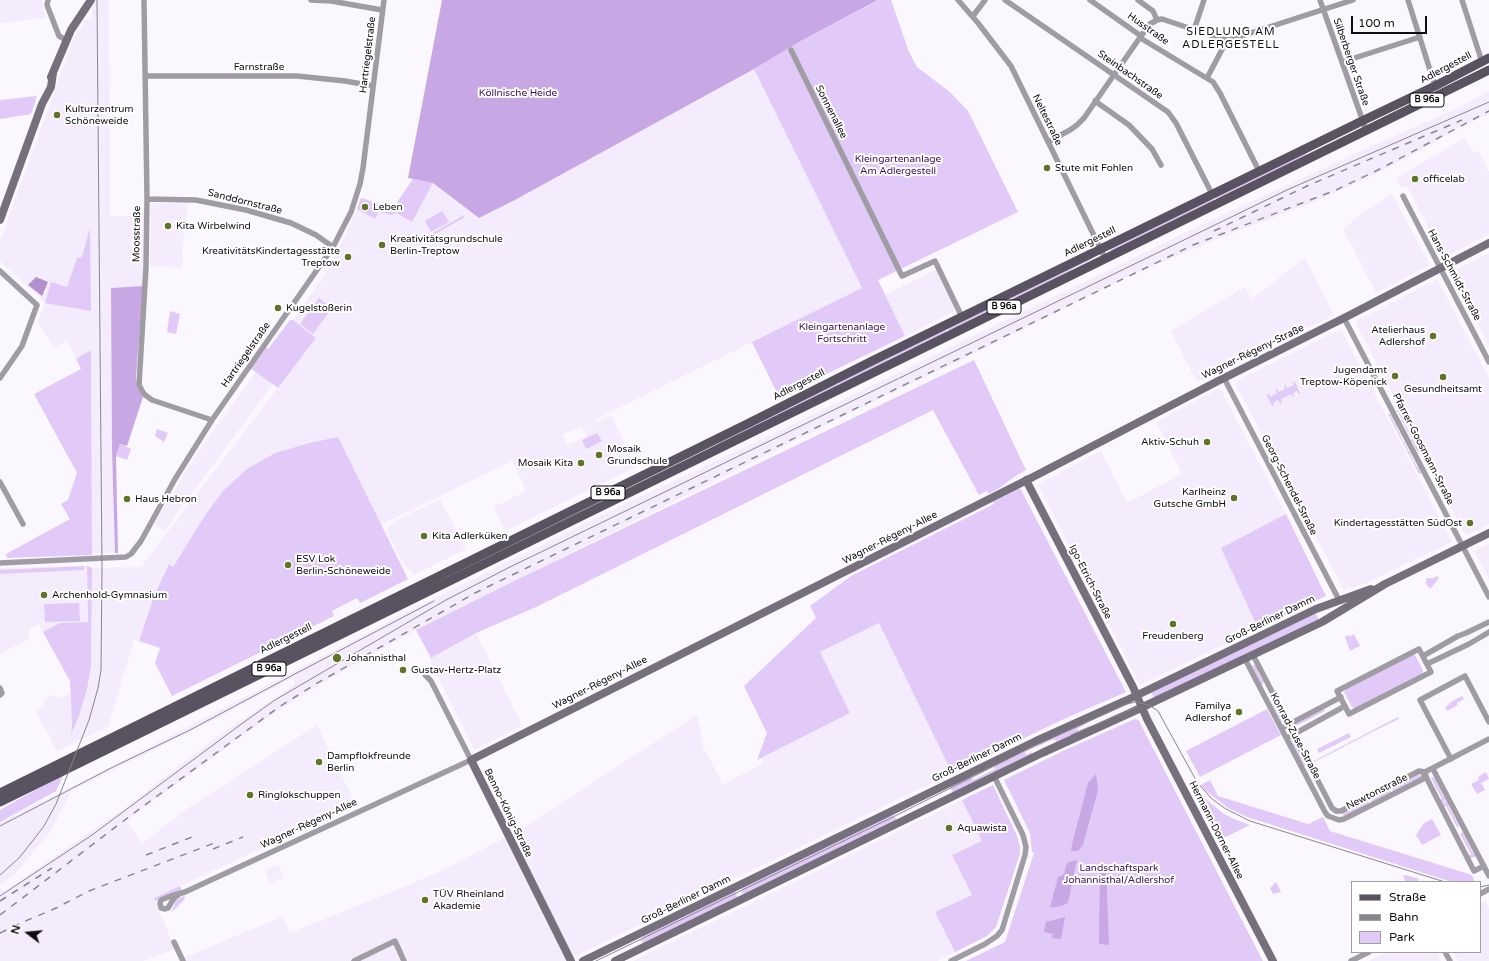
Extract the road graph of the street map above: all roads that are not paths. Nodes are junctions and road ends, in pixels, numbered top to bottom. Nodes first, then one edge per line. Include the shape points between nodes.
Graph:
1 (48, 0) edge
2 (91, 0) edge
3 (144, 0) edge
4 (312, 0) edge
5 (384, 0) edge
6 (958, 0) edge
7 (985, 0) edge
8 (1004, 0) edge
9 (1090, 0) edge
10 (1138, 0) edge
11 (1204, 0) edge
12 (1320, 0) edge
13 (1352, 0) edge
14 (1408, 0) edge
15 (1462, 0) edge
16 (1323, 9) junction
17 (382, 10) junction
18 (973, 16) junction
19 (1157, 20) junction
20 (1194, 30) junction
21 (1141, 36) junction
22 (1420, 37) junction
23 (66, 40) junction
24 (1227, 40) junction
25 (791, 50) dead end
26 (1485, 60) edge
27 (1342, 62) junction
28 (1489, 70) edge
29 (1114, 74) junction
30 (145, 76) junction
31 (1207, 78) junction
32 (373, 86) junction
33 (1435, 86) junction
34 (1096, 102) junction
35 (1362, 120) junction
36 (1366, 130) junction
37 (1048, 142) junction
38 (1161, 165) dead end
39 (1259, 171) junction
40 (1212, 194) junction
41 (1403, 196) dead end
42 (147, 199) junction
43 (0, 220) edge
44 (1489, 244) edge
45 (333, 247) junction
46 (1100, 249) junction
47 (1105, 258) junction
48 (1440, 269) junction
49 (0, 271) edge
50 (962, 317) junction
51 (1344, 318) junction
52 (1489, 362) edge
53 (0, 378) edge
54 (1224, 378) junction
55 (212, 420) junction
56 (703, 451) junction
57 (1026, 480) junction
58 (0, 482) edge
59 (23, 524) dead end
60 (1489, 533) edge
61 (1462, 546) junction
62 (0, 563) edge
63 (1385, 584) junction
64 (1489, 597) edge
65 (1339, 600) junction
66 (1343, 610) junction
67 (1489, 622) edge
68 (1489, 632) edge
69 (1253, 655) junction
70 (1423, 656) junction
71 (1245, 658) junction
72 (1427, 664) junction
73 (425, 675) dead end
74 (0, 688) edge
75 (1137, 694) junction
76 (0, 695) edge
77 (1341, 697) junction
78 (1345, 706) junction
79 (1142, 708) junction
80 (1489, 722) edge
81 (1289, 724) junction
82 (1282, 728) junction
83 (1294, 733) junction
84 (1287, 738) junction
85 (1489, 739) edge
86 (1450, 759) junction
87 (471, 760) junction
88 (1433, 769) junction
89 (50, 772) junction
90 (1425, 772) junction
91 (994, 776) junction
92 (1, 794) edge
93 (0, 802) edge
94 (1336, 811) junction
95 (1333, 818) junction
96 (1465, 828) junction
97 (1455, 834) junction
98 (1484, 866) junction
99 (1489, 876) edge
100 (179, 894) dead end
101 (174, 942) dead end
102 (1367, 953) edge
103 (183, 961) edge
104 (354, 961) edge
105 (404, 961) edge
106 (571, 961) edge
107 (583, 961) edge
108 (615, 961) edge
109 (951, 961) edge
110 (1273, 961) edge
111 (1351, 961) edge

1 - 23 street via 59,36
2 - 23 main road
3 - 30 street, Moosstraße
4 - 17 street
5 - 17 street, Hartriegelstraße
6 - 18 street, Neltestraße
7 - 18 street
8 - 29 street, Steinbachstraße
9 - 21 street, Husstraße
10 - 19 street via 1153,11
11 - 20 street
12 - 16 street, Silberberger Straße
13 - 16 street
14 - 22 street
15 - 26 street
16 - 24 street
16 - 27 street, Silberberger Straße
17 - 32 street, Hartriegelstraße
18 - 37 street, Neltestraße via 1011,66
19 - 20 street via 1165,20
19 - 21 street via 1150,24
20 - 24 street
21 - 29 street
21 - 31 street, Husstraße
22 - 27 street
22 - 33 street
23 - 43 main road via 53,74 51,87 42,104
24 - 31 street
25 - 50 street, Sonnenallee via 902,276 935,261
26 - 33 main road, Adlergestell / B 96a
27 - 35 street, Silberberger Straße
28 - 36 main road, Adlergestell / B 96a
29 - 34 street
29 - 40 street, Steinbachstraße via 1171,116
30 - 32 street, Farnstraße via 297,76
30 - 42 street, Moosstraße
31 - 39 street, Husstraße via 1217,88
32 - 45 street, Hartriegelstraße via 360,184 351,212
33 - 35 main road, Adlergestell / B 96a
34 - 37 street via 1077,125
34 - 38 street via 1129,125 1152,149
35 - 36 street, Silberberger Straße
35 - 39 main road, Adlergestell / B 96a
36 - 47 main road, Adlergestell / B 96a
37 - 46 street, Neltestraße
39 - 40 main road, Adlergestell / B 96a
40 - 46 main road, Adlergestell / B 96a
41 - 48 street, Hans-Schmidt-Straße
42 - 45 street, Sanddornstraße via 196,200 246,210 291,223
42 - 55 street, Moosstraße via 139,385 144,394 152,400
44 - 48 main road, Wagner-Régeny-Straße
45 - 55 street, Hartriegelstraße
46 - 47 street, Neltestraße
46 - 50 main road, Adlergestell / B 96a
47 - 56 main road, Adlergestell / B 96a
48 - 51 main road, Wagner-Régeny-Straße
48 - 52 street, Hans-Schmidt-Straße
49 - 53 street via 37,305 22,346
50 - 56 main road, Adlergestell / B 96a
51 - 54 main road, Wagner-Régeny-Straße
51 - 61 street, Pfarrer-Goosmann-Straße
54 - 57 main road, Wagner-Régeny-Straße
54 - 65 street, Georg-Schendel-Straße
55 - 62 street, Hartriegelstraße via 131,554 126,557
56 - 89 main road, Adlergestell / B 96a
57 - 75 main road, Igo-Etrich-Straße
57 - 87 main road, Wagner-Régeny-Allee
58 - 59 street
60 - 61 main road, Groß-Berliner Damm
61 - 63 main road, Groß-Berliner Damm
61 - 64 street, Pfarrer-Goosmann-Straße
63 - 65 main road, Groß-Berliner Damm
63 - 66 main road, Groß-Berliner Damm
65 - 66 main road
65 - 75 main road, Groß-Berliner Damm
66 - 69 main road, Groß-Berliner Damm
67 - 70 street
68 - 72 street
69 - 71 main road, Groß-Berliner Damm
69 - 81 street, Konrad-Zuse-Straße
70 - 72 street
70 - 77 street via 1419,649 1338,690
71 - 79 main road, Groß-Berliner Damm
71 - 82 street, Konrad-Zuse-Straße
72 - 78 street via 1431,672 1385,696 1349,714
73 - 87 street, Benno-König-Straße via 431,681
74 - 76 street
75 - 79 main road, Igo-Etrich-Straße
75 - 107 main road, Groß-Berliner Damm via 1036,740
77 - 78 street
77 - 81 street
78 - 83 street
79 - 91 main road, Groß-Berliner Damm
79 - 110 main road, Hermann-Dorner-Allee
80 - 86 street via 1465,676 1420,700
81 - 82 street
81 - 83 street, Konrad-Zuse-Straße
82 - 84 street, Konrad-Zuse-Straße
83 - 84 street
83 - 94 street, Konrad-Zuse-Straße via 1332,808
84 - 95 street, Konrad-Zuse-Straße via 1325,812
85 - 86 street, Newtonstraße
86 - 88 street, Newtonstraße
87 - 100 street, Wagner-Régeny-Allee
87 - 106 main road, Benno-König-Straße
88 - 90 street, Newtonstraße
88 - 96 street
89 - 92 main road, B 96a
89 - 93 main road, B 96a
90 - 94 street, Newtonstraße via 1419,771 1341,811
90 - 95 street, Newtonstraße via 1422,779 1344,819
90 - 97 street
91 - 108 main road, Groß-Berliner Damm
91 - 109 street via 1023,835 1025,855 1002,930 985,944
94 - 95 street
96 - 97 street
96 - 98 street
97 - 98 street via 1474,871
98 - 99 street
101 - 103 street
102 - 111 street
104 - 105 street via 395,941

